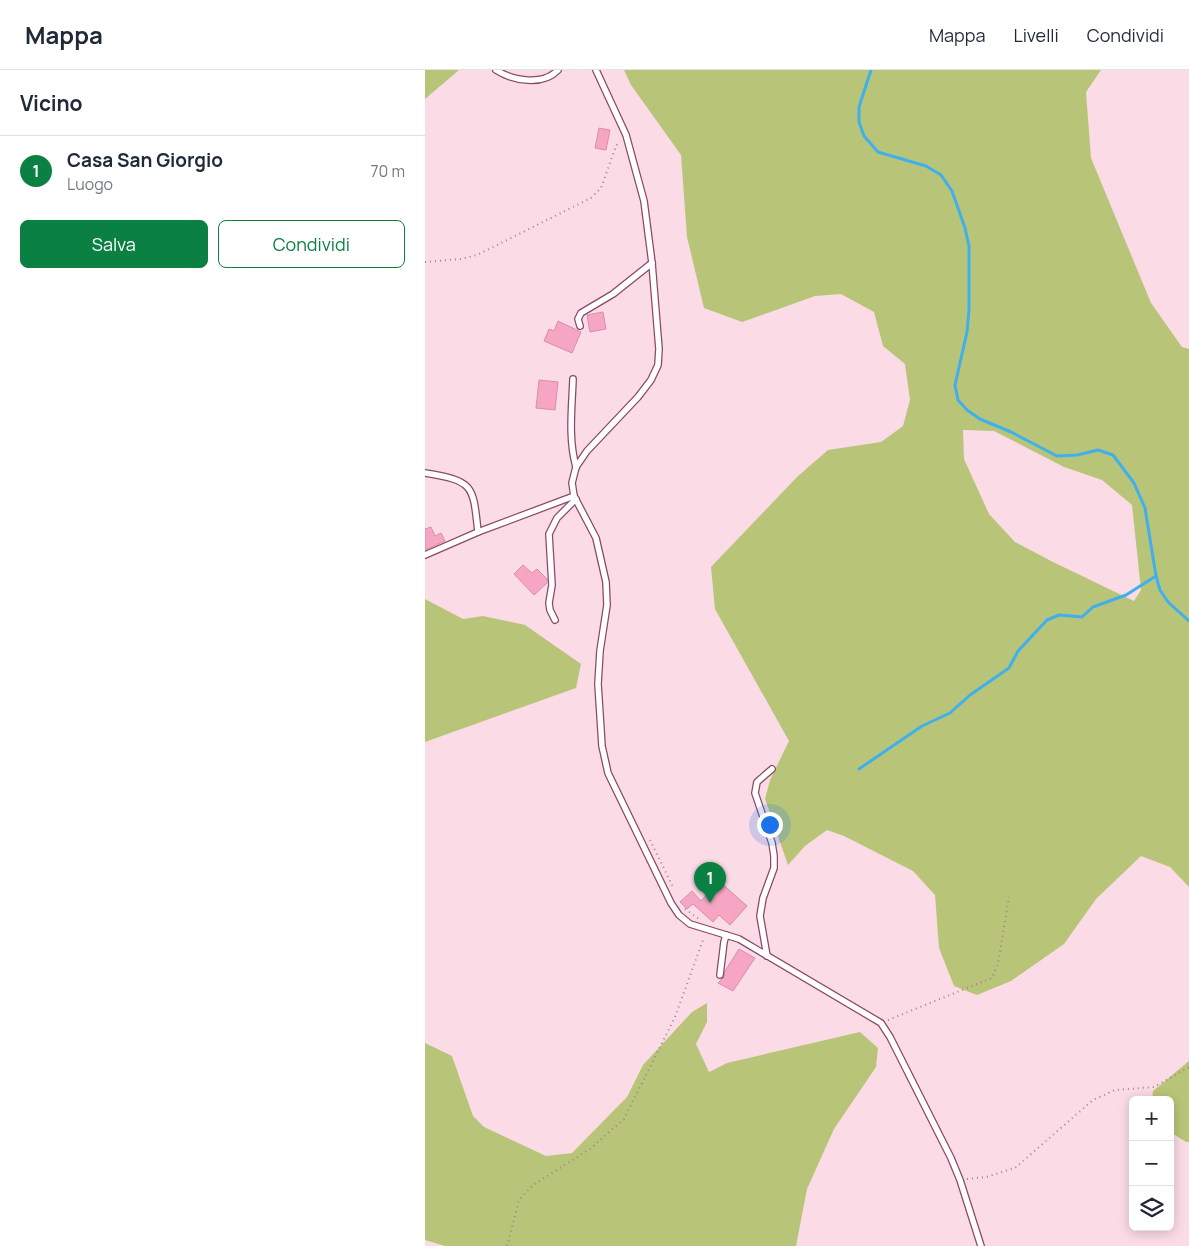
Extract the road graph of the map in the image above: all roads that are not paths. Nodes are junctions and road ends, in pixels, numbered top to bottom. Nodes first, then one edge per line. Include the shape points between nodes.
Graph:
1 (496, 70) edge
2 (559, 70) edge
3 (596, 70) edge
4 (652, 263) junction
5 (580, 326) dead end
6 (573, 379) dead end
7 (575, 466) junction
8 (425, 473) edge
9 (575, 498) junction
10 (478, 532) junction
11 (425, 555) edge
12 (555, 620) dead end
13 (772, 768) dead end
14 (726, 935) junction
15 (767, 956) junction
16 (720, 975) dead end
17 (981, 1246) edge

1 - 2 lane via 511,78 532,80
3 - 4 lane via 626,135 644,201
4 - 5 lane via 613,294 581,313 578,319
4 - 7 lane via 658,366 638,397
6 - 7 lane via 571,433
7 - 9 lane via 572,483
8 - 10 lane via 455,479 467,486 475,506
9 - 10 lane
9 - 12 lane via 557,518 549,534 550,610
9 - 14 lane via 596,538 606,582 607,605 598,684 602,746 608,773 679,916 690,924
10 - 11 lane
13 - 15 lane via 757,782 755,793 774,856 760,916
14 - 15 lane
14 - 16 lane
15 - 17 lane via 881,1023 943,1140 960,1180

